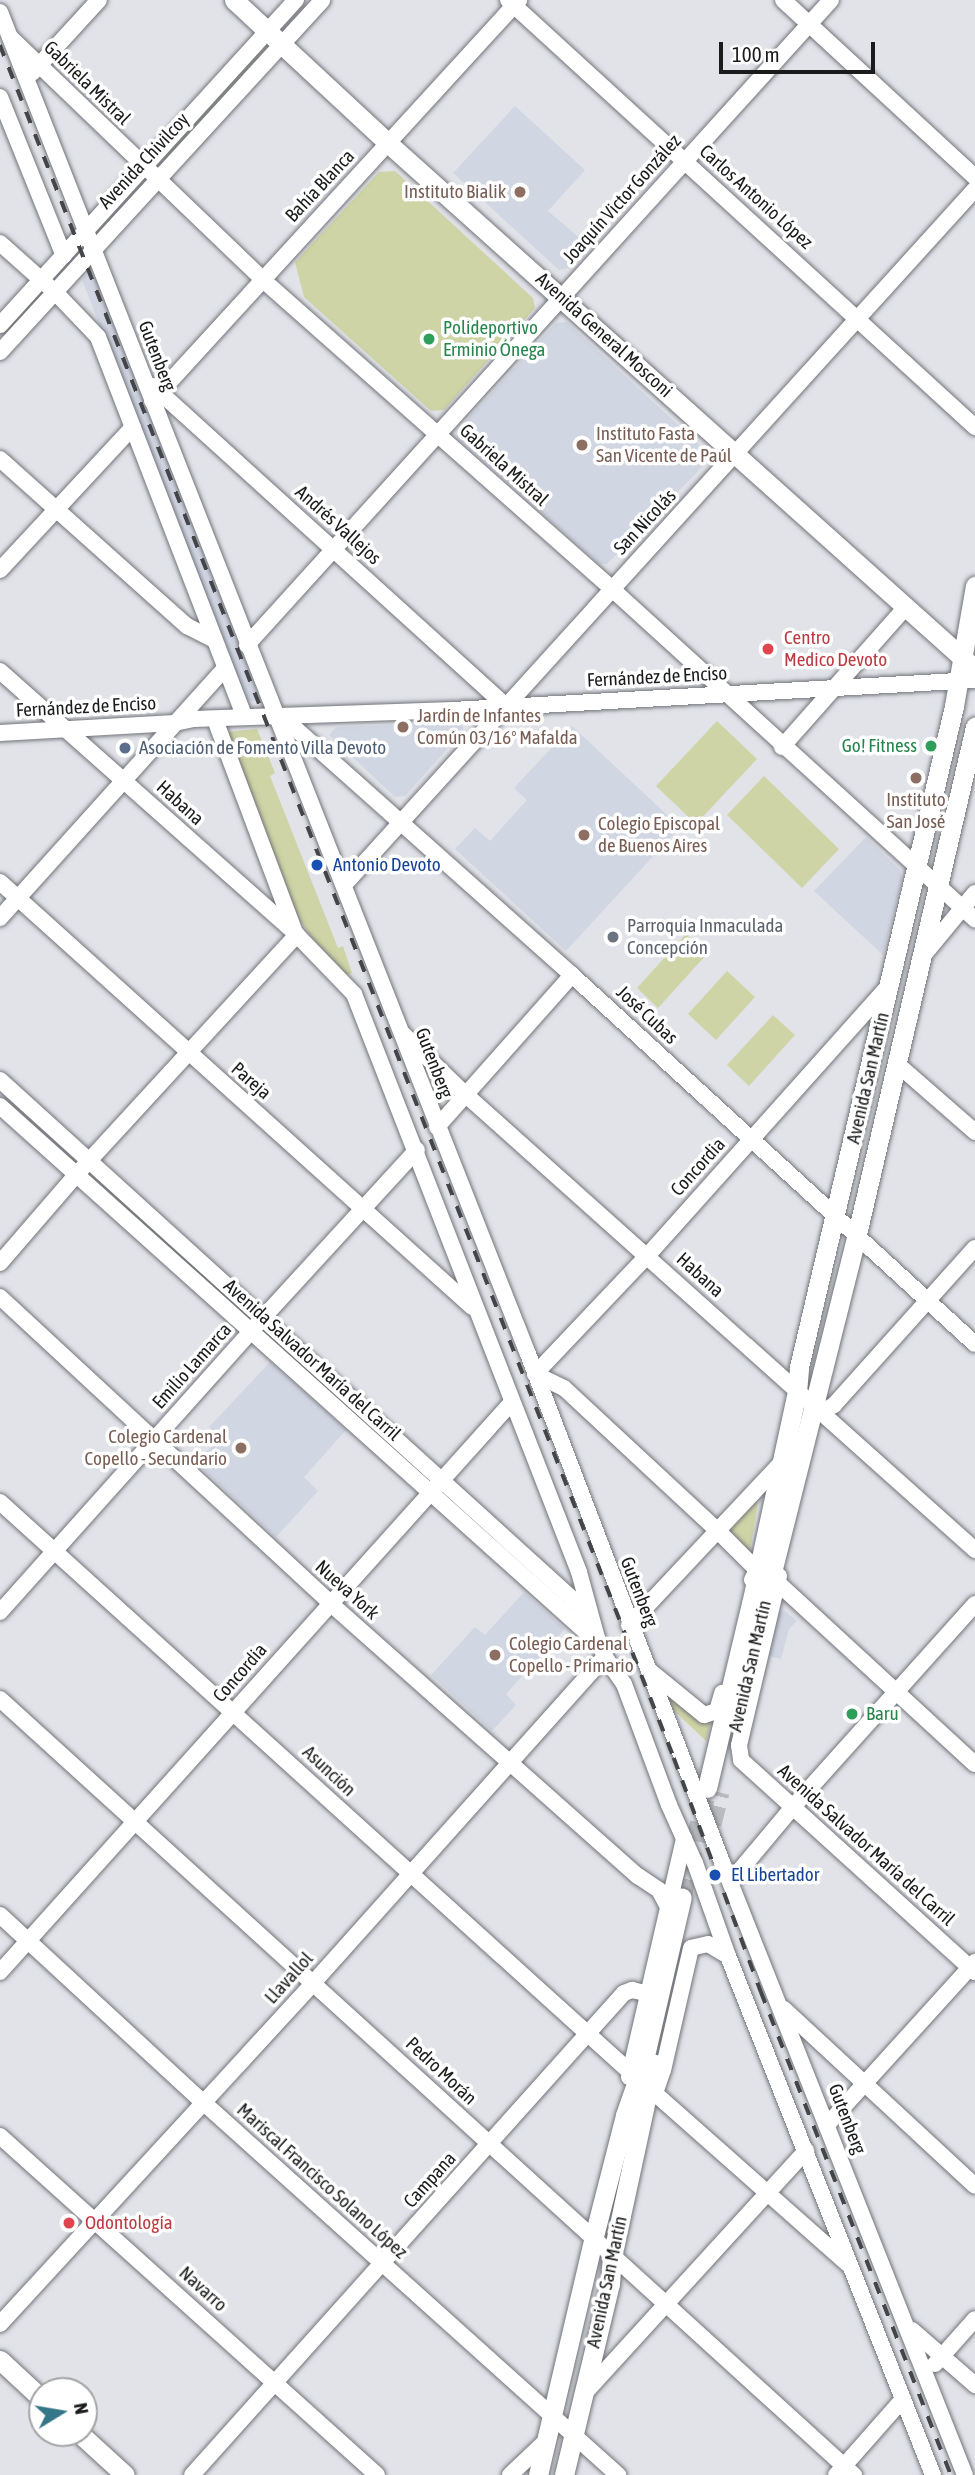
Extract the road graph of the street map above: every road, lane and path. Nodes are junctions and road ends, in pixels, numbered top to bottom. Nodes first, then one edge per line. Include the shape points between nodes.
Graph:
1 (99, 0) edge
2 (234, 0) edge
3 (296, 0) edge
4 (322, 0) edge
5 (783, 0) edge
6 (831, 0) edge
7 (514, 2) edge
8 (0, 12) edge
9 (809, 24) junction
10 (10, 37) junction
11 (274, 38) junction
12 (39, 65) junction
13 (27, 79) junction
14 (1, 104) edge
15 (389, 144) junction
16 (684, 160) junction
17 (150, 173) junction
18 (975, 177) edge
19 (975, 189) edge
20 (86, 232) junction
21 (0, 243) edge
22 (93, 250) junction
23 (64, 256) junction
24 (262, 279) junction
25 (41, 280) junction
26 (55, 292) junction
27 (563, 297) junction
28 (859, 319) junction
29 (0, 325) edge
30 (0, 352) edge
31 (143, 375) joint
32 (156, 396) junction
33 (133, 427) junction
34 (975, 427) edge
35 (438, 435) junction
36 (736, 454) junction
37 (0, 459) edge
38 (54, 509) junction
39 (333, 549) junction
40 (0, 570) edge
41 (975, 586) edge
42 (612, 589) junction
43 (906, 607) junction
44 (214, 639) junction
45 (247, 645) junction
46 (969, 663) edge
47 (225, 668) junction
48 (0, 671) edge
49 (967, 681) edge
50 (837, 689) junction
51 (728, 694) junction
52 (506, 706) junction
53 (244, 716) junction
54 (281, 719) junction
55 (175, 723) junction
56 (217, 725) junction
57 (975, 727) edge
58 (68, 729) junction
59 (0, 733) edge
60 (782, 747) junction
61 (124, 780) junction
62 (401, 820) junction
63 (917, 867) junction
64 (0, 883) edge
65 (345, 884) junction
66 (937, 884) junction
67 (975, 893) edge
68 (18, 899) junction
69 (962, 908) junction
70 (0, 918) edge
71 (975, 919) edge
72 (297, 935) junction
73 (922, 957) junction
74 (572, 975) junction
75 (889, 986) junction
76 (398, 1029) junction
77 (189, 1055) junction
78 (897, 1063) junction
79 (0, 1080) edge
80 (466, 1095) junction
81 (0, 1106) edge
82 (437, 1127) junction
83 (975, 1132) edge
84 (752, 1140) junction
85 (418, 1150) junction
86 (89, 1160) junction
87 (76, 1175) junction
88 (366, 1209) junction
89 (835, 1216) junction
90 (857, 1234) junction
91 (975, 1248) edge
92 (648, 1255) junction
93 (0, 1263) edge
94 (0, 1297) edge
95 (928, 1300) junction
96 (475, 1310) junction
97 (262, 1320) junction
98 (250, 1332) junction
99 (975, 1343) edge
100 (535, 1374) junction
101 (797, 1392) junction
102 (511, 1403) junction
103 (817, 1409) junction
104 (155, 1439) junction
105 (781, 1463) junction
106 (441, 1480) junction
107 (428, 1493) junction
108 (0, 1502) edge
109 (718, 1531) junction
110 (780, 1541) junction
111 (975, 1550) edge
112 (54, 1552) junction
113 (757, 1570) junction
114 (779, 1584) junction
115 (330, 1603) junction
116 (975, 1604) edge
117 (0, 1612) edge
118 (590, 1615) junction
119 (629, 1625) junction
120 (602, 1650) junction
121 (648, 1670) junction
122 (896, 1692) junction
123 (0, 1699) edge
124 (233, 1712) junction
125 (739, 1745) joint
126 (511, 1761) junction
127 (975, 1764) edge
128 (792, 1808) junction
129 (136, 1822) junction
130 (684, 1838) junction
131 (410, 1874) junction
132 (731, 1881) junction
133 (681, 1901) junction
134 (0, 1915) edge
135 (28, 1941) junction
136 (727, 1956) junction
137 (973, 1967) edge
138 (0, 1972) edge
139 (314, 1982) junction
140 (649, 1994) junction
141 (781, 2007) junction
142 (590, 2034) junction
143 (630, 2071) junction
144 (865, 2082) junction
145 (650, 2089) junction
146 (204, 2103) junction
147 (625, 2115) junction
148 (827, 2126) junction
149 (0, 2136) edge
150 (490, 2144) junction
151 (806, 2151) junction
152 (975, 2186) edge
153 (765, 2193) junction
154 (95, 2220) junction
155 (593, 2241) junction
156 (612, 2257) junction
157 (383, 2263) junction
158 (851, 2266) junction
159 (666, 2302) junction
160 (975, 2319) edge
161 (0, 2324) edge
162 (908, 2326) junction
163 (943, 2357) junction
164 (0, 2360) edge
165 (926, 2372) junction
166 (274, 2382) junction
167 (975, 2385) edge
168 (28, 2386) edge
169 (583, 2395) junction
170 (903, 2399) junction
171 (553, 2414) junction
172 (574, 2434) junction
173 (546, 2441) junction
174 (94, 2447) edge
175 (845, 2472) edge
176 (125, 2475) edge
177 (192, 2475) edge
178 (377, 2475) edge
179 (510, 2475) edge
180 (538, 2475) edge
181 (564, 2475) edge
182 (618, 2475) edge
183 (933, 2475) edge
184 (965, 2475) edge

1 - 12 street
2 - 11 main road, Avenida General Mosconi
3 - 11 street, Avenida Chivilcoy
4 - 11 street, Avenida Chivilcoy
5 - 9 street
6 - 9 street, Joaquín Victor González
7 - 15 street, Bahía Blanca
7 - 16 street, Carlos Antonio López
8 - 10 street, Gutenberg
9 - 16 street, Joaquín Victor González
9 - 18 street
10 - 12 street, Gabriela Mistral
10 - 13 street, Gutenberg
11 - 15 main road, Avenida General Mosconi
11 - 17 street, Avenida Chivilcoy
12 - 13 street
12 - 17 street, Gabriela Mistral
13 - 20 street, Gutenberg
14 - 23 street
15 - 24 street, Bahía Blanca
15 - 27 main road, Avenida General Mosconi
16 - 27 street, Joaquín Victor González
16 - 28 street, Carlos Antonio López
17 - 20 street, Avenida Chivilcoy
17 - 22 street, Avenida Chivilcoy
17 - 24 street, Gabriela Mistral
19 - 28 street, San Nicolás
20 - 22 street, Gutenberg
20 - 23 street, Avenida Chivilcoy
21 - 25 street
22 - 26 street, Avenida Chivilcoy
22 - 31 street, Gutenberg
23 - 25 street, Avenida Chivilcoy
24 - 32 street, Bahía Blanca
24 - 35 street, Gabriela Mistral
25 - 26 street
25 - 29 street, Avenida Chivilcoy
26 - 30 street, Avenida Chivilcoy
26 - 33 street via 93,329
27 - 35 street, Joaquín Victor González
27 - 36 main road, Avenida General Mosconi
28 - 34 street, Carlos Antonio López
28 - 36 street, San Nicolás
31 - 32 street, Andrés Vallejos
32 - 39 street, Andrés Vallejos
32 - 45 street, Gutenberg
33 - 38 street
33 - 44 street
35 - 39 street, Joaquín Victor González
35 - 42 street, Gabriela Mistral
36 - 42 street, San Nicolás
36 - 43 main road, Avenida General Mosconi
37 - 38 street
38 - 40 street
38 - 44 street via 187,626
39 - 45 street, Joaquín Victor González
39 - 52 street, Andrés Vallejos
41 - 46 main road, Avenida San Martín
42 - 51 street, Gabriela Mistral
42 - 52 street, San Nicolás
43 - 46 main road, Avenida General Mosconi
43 - 50 street
44 - 47 street
45 - 54 street, Gutenberg
46 - 49 main road, Avenida San Martín
47 - 53 street
47 - 55 street
48 - 58 street, Habana
49 - 50 street, Fernández de Enciso
49 - 63 main road, Avenida San Martín
50 - 51 street, Fernández de Enciso
50 - 60 street
51 - 52 street, Fernández de Enciso
51 - 60 street, Gabriela Mistral
52 - 54 street, Fernández de Enciso via 341,715 328,720
52 - 62 street, San Nicolás
53 - 54 street, Fernández de Enciso
53 - 55 street, Fernández de Enciso
54 - 56 street, Fernández de Enciso
54 - 62 street, José Cubas
54 - 65 street, Gutenberg
55 - 56 street, Fernández de Enciso
55 - 58 street, Fernández de Enciso
55 - 61 street
56 - 72 street
57 - 66 main road, Avenida San Martín
58 - 59 street, Fernández de Enciso
58 - 61 street, Habana
60 - 63 street, Gabriela Mistral
61 - 68 street
61 - 72 street, Habana
62 - 65 street, San Nicolás
62 - 74 street, José Cubas
63 - 66 street, Gabriela Mistral
63 - 75 main road, Avenida San Martín
64 - 68 street, Pareja
65 - 76 street, Gutenberg
66 - 69 street, Gabriela Mistral
66 - 73 main road, Avenida San Martín
67 - 69 street
68 - 70 street
68 - 77 street, Pareja
69 - 71 street, Gabriela Mistral
69 - 73 street
72 - 77 street
72 - 85 street, Habana via 354,994
73 - 78 main road, Avenida San Martín
74 - 80 street
74 - 84 street, José Cubas
75 - 84 street, Concordia
75 - 89 main road, Avenida San Martín
76 - 80 street, Habana
76 - 82 street, Gutenberg
77 - 86 street
77 - 88 street, Pareja
78 - 83 street
78 - 90 main road, Avenida San Martín
79 - 86 street, Avenida Salvador María del Carril
80 - 82 street
80 - 92 street, Habana
81 - 87 street, Avenida Salvador María del Carril
82 - 100 street, Gutenberg
84 - 89 street, José Cubas
84 - 92 street, Concordia
85 - 88 street, Emilio Lamarca
85 - 96 street
86 - 87 street
86 - 97 street, Avenida Salvador María del Carril
87 - 93 street
87 - 98 street, Avenida Salvador María del Carril
88 - 96 street, Pareja
88 - 97 street, Emilio Lamarca
89 - 90 street, José Cubas
89 - 101 main road, Avenida San Martín
90 - 95 street, José Cubas
90 - 103 main road, Avenida San Martín
91 - 95 street
92 - 100 street, Concordia
92 - 101 street, Habana
94 - 104 street, Nueva York
95 - 99 street, José Cubas
95 - 103 street via 834,1405
96 - 102 street
97 - 98 street, Emilio Lamarca
97 - 106 street, Avenida Salvador María del Carril
98 - 104 street, Emilio Lamarca
98 - 107 street, Avenida Salvador María del Carril
100 - 109 street via 564,1388
100 - 119 street, Gutenberg
101 - 103 street, Habana
101 - 105 main road, Avenida San Martín
102 - 106 street, Concordia
102 - 118 street via 579,1572
103 - 110 main road, Avenida San Martín
103 - 111 street, Habana
104 - 112 street, Emilio Lamarca
104 - 115 street, Nueva York
105 - 109 street
105 - 113 main road, Avenida San Martín
106 - 107 street, Concordia
106 - 118 street, Avenida Salvador María del Carril
107 - 115 street, Concordia
107 - 120 street, Avenida Salvador María del Carril
108 - 112 street, Asunción
109 - 113 street
109 - 119 street
110 - 113 main road, Avenida San Martín via 714,1790
110 - 114 street, Avenida San Martín
112 - 117 street, Emilio Lamarca
112 - 124 street, Asunción
113 - 121 street, Avenida San Martín via 747,1591 718,1712 700,1713
114 - 122 street
114 - 125 street, Avenida San Martín
115 - 124 street, Concordia
115 - 126 street, Nueva York
116 - 122 street
118 - 120 street
119 - 121 street, Gutenberg
120 - 126 street, Llavallol
120 - 130 street via 624,1684
121 - 132 street, Gutenberg
122 - 127 street
122 - 128 street
123 - 129 street, Pedro Morán
124 - 129 street, Concordia
124 - 131 street, Asunción
125 - 128 street, Avenida Salvador María del Carril via 745,1765
126 - 131 street, Llavallol
126 - 133 street, Nueva York via 638,1876
128 - 132 street
128 - 137 street, Avenida Salvador María del Carril
129 - 135 street, Concordia
129 - 139 street, Pedro Morán
130 - 133 street, Avenida San Martín
130 - 136 street
131 - 139 street, Llavallol
131 - 142 street, Asunción
132 - 141 street, Gutenberg
133 - 140 street, Avenida San Martín
133 - 145 main road, Avenida San Martín
133 - 147 main road, Avenida San Martín via 643,2064
134 - 135 street, Mariscal Francisco Solano López
135 - 138 street, Concordia
135 - 146 street, Mariscal Francisco Solano López
136 - 145 street, Avenida San Martín via 708,1944 691,1948 663,2070 657,2087
136 - 151 street
137 - 144 street
139 - 146 street, Llavallol
139 - 150 street, Pedro Morán
140 - 142 street, Campana via 624,1993
140 - 143 street, Avenida San Martín
141 - 144 street
141 - 148 street, Gutenberg
142 - 143 street, Asunción
142 - 150 street, Campana
143 - 147 street, Avenida San Martín
144 - 148 street
144 - 152 street
145 - 153 street
145 - 156 main road, Avenida San Martín
146 - 154 street, Llavallol
146 - 157 street, Mariscal Francisco Solano López
147 - 155 main road, Avenida San Martín
148 - 162 street, Gutenberg
149 - 154 street, Navarro
150 - 155 street, Pedro Morán
150 - 157 street, Campana
151 - 153 street
151 - 158 street
153 - 158 street
153 - 159 street
154 - 161 street, Llavallol
154 - 166 street, Navarro
155 - 156 street, Pedro Morán
155 - 171 main road, Avenida San Martín
156 - 159 street, Pedro Morán
156 - 169 main road, Avenida San Martín via 610,2284
157 - 166 street, Campana
157 - 171 street, Mariscal Francisco Solano López
158 - 170 street
159 - 169 street
159 - 175 street, Pedro Morán
160 - 163 street
162 - 163 street
162 - 165 street, Gutenberg
163 - 165 street
163 - 167 street
164 - 168 main road
165 - 184 street, Gutenberg
166 - 177 street, Campana
166 - 178 street, Navarro
169 - 172 main road, Avenida San Martín
170 - 175 street
170 - 183 street
171 - 172 street, Mariscal Francisco Solano López
171 - 173 main road, Avenida San Martín
172 - 181 main road, Avenida San Martín
172 - 182 street, Mariscal Francisco Solano López
173 - 179 street
173 - 180 main road, Avenida San Martín
174 - 176 main road

